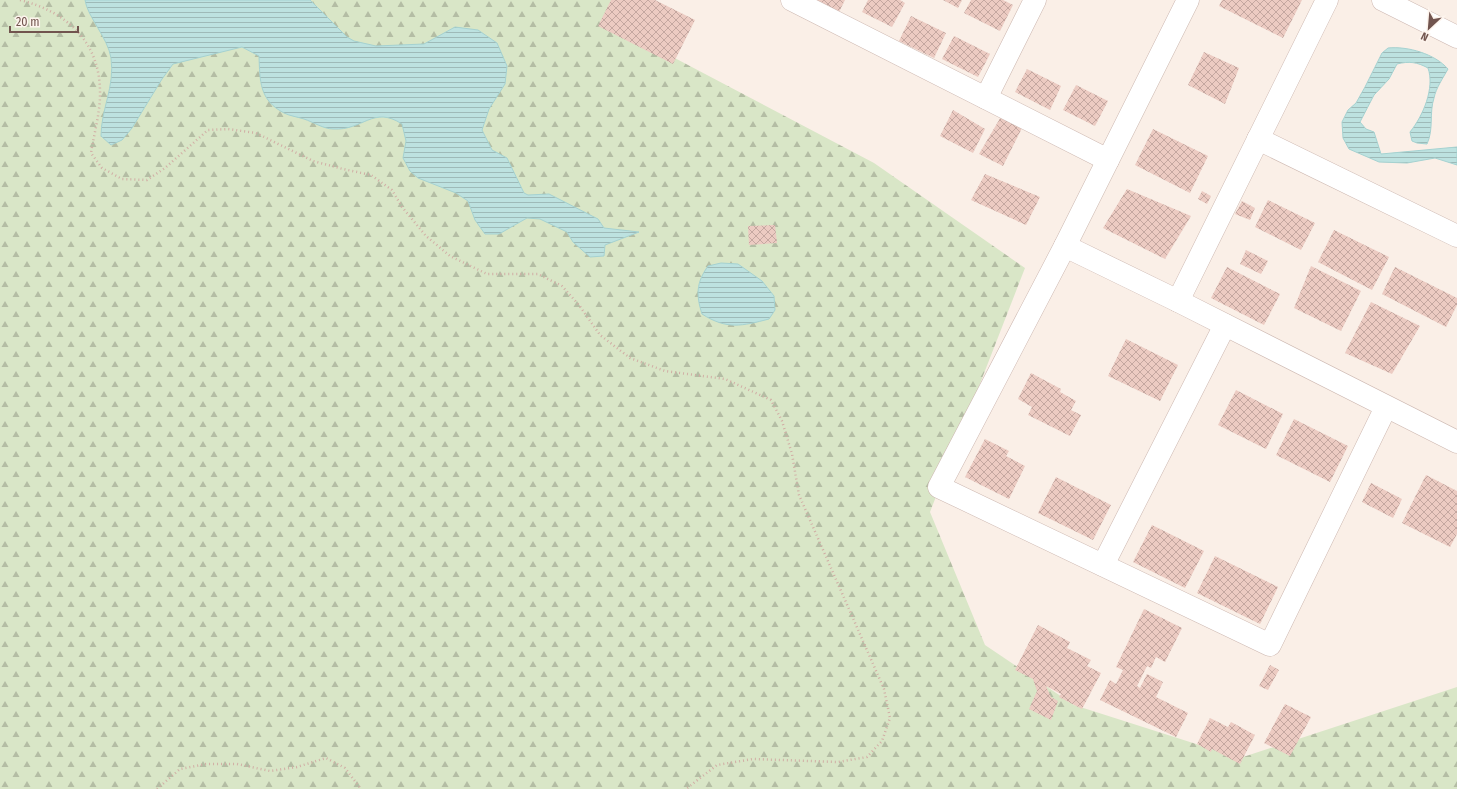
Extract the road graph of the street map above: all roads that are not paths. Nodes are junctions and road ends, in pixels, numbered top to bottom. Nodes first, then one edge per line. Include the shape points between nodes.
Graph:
1 (792, 0) edge
2 (1035, 0) edge
3 (1188, 0) edge
4 (1327, 0) edge
5 (1383, 0) edge
6 (1457, 37) edge
7 (986, 98) junction
8 (1258, 140) junction
9 (1108, 160) junction
10 (1457, 236) edge
11 (1065, 246) junction
12 (1178, 301) junction
13 (1225, 325) junction
14 (1386, 407) junction
15 (1457, 442) edge
16 (1103, 565) junction

1 - 7 street
2 - 7 street
3 - 9 street
4 - 8 street
5 - 6 street
7 - 9 street
8 - 10 street
8 - 12 street
9 - 11 street
11 - 12 street
11 - 16 street via 939,487
12 - 13 street
13 - 14 street
13 - 16 street
14 - 15 street
14 - 16 street via 1270,645

